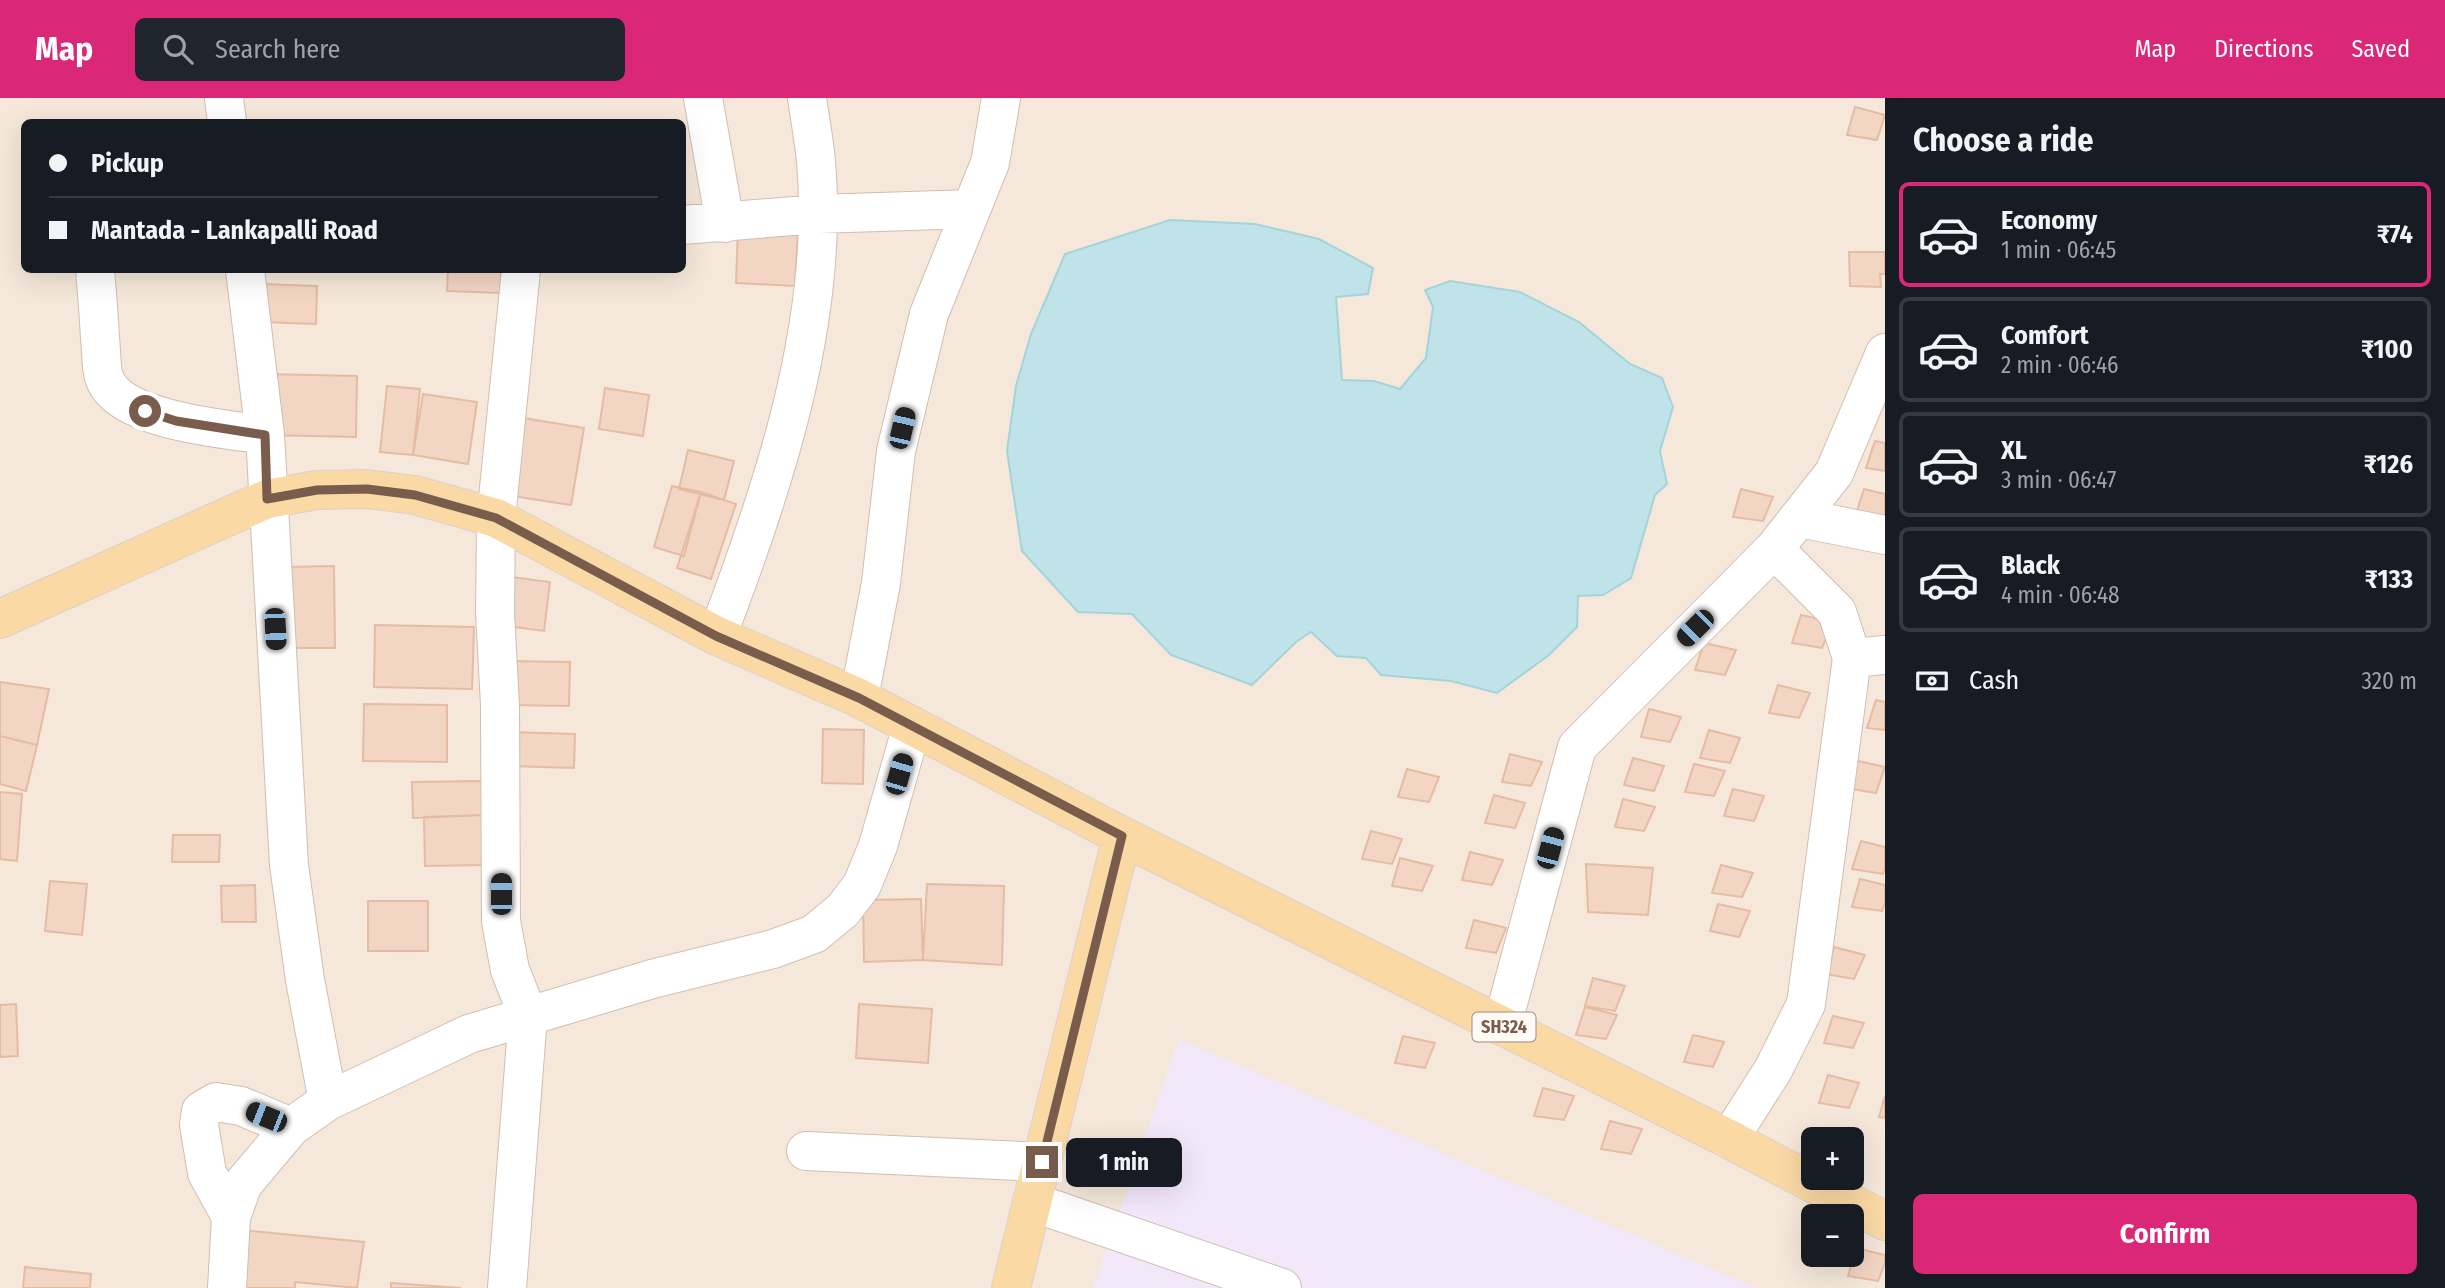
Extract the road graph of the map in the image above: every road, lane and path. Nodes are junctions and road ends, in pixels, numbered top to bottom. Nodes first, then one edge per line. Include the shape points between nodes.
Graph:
1 (224, 98) edge
2 (703, 98) edge
3 (807, 98) edge
4 (1001, 98) edge
5 (227, 119) edge
6 (971, 209) junction
7 (818, 214) junction
8 (725, 223) junction
9 (686, 225) edge
10 (95, 273) edge
11 (245, 273) edge
12 (521, 273) edge
13 (1885, 353) edge
14 (265, 435) junction
15 (267, 499) junction
16 (496, 518) junction
17 (1800, 518) junction
18 (1885, 535) edge
19 (1774, 549) junction
20 (0, 619) edge
21 (716, 636) junction
22 (1869, 657) edge
23 (859, 698) junction
24 (912, 726) junction
25 (1122, 836) junction
26 (528, 1014) junction
27 (1502, 1026) junction
28 (328, 1101) junction
29 (291, 1127) junction
30 (1729, 1139) junction
31 (806, 1152) dead end
32 (1042, 1162) junction
33 (1032, 1202) junction
34 (231, 1217) junction
35 (1885, 1221) edge
36 (227, 1288) edge
37 (506, 1288) edge
38 (1011, 1288) edge
39 (1282, 1288) edge

1 - 5 street
2 - 8 street
3 - 7 street
4 - 6 street via 990,163
6 - 7 street
6 - 23 street via 929,314 896,451 881,583
7 - 8 street
7 - 21 street via 802,362 766,503
8 - 9 street
10 - 14 street via 102,363 106,382 119,398 176,421
11 - 14 street
12 - 16 street
13 - 17 street via 1835,473
14 - 15 street
15 - 16 main road, SH324 via 317,490 367,489 415,495
15 - 20 main road, SH324
15 - 28 street via 289,865
16 - 21 main road, SH324
16 - 26 street via 501,921 510,970
17 - 18 street
17 - 19 street
19 - 22 street via 1837,612
19 - 27 street via 1577,747
21 - 23 main road, SH324
22 - 30 street via 1806,1004 1773,1070
23 - 24 main road, SH324
24 - 25 main road, SH324
24 - 26 street via 878,846 862,885 843,910 814,934
25 - 27 main road, SH324
25 - 32 main road
26 - 28 street via 469,1034
26 - 37 street
27 - 30 main road, SH324
28 - 29 street
29 - 34 street via 243,1184
29 - 34 street via 241,1106 216,1102 201,1111 207,1173
30 - 35 main road, SH324
31 - 32 street
32 - 33 main road
33 - 38 main road
33 - 39 street
34 - 36 street

